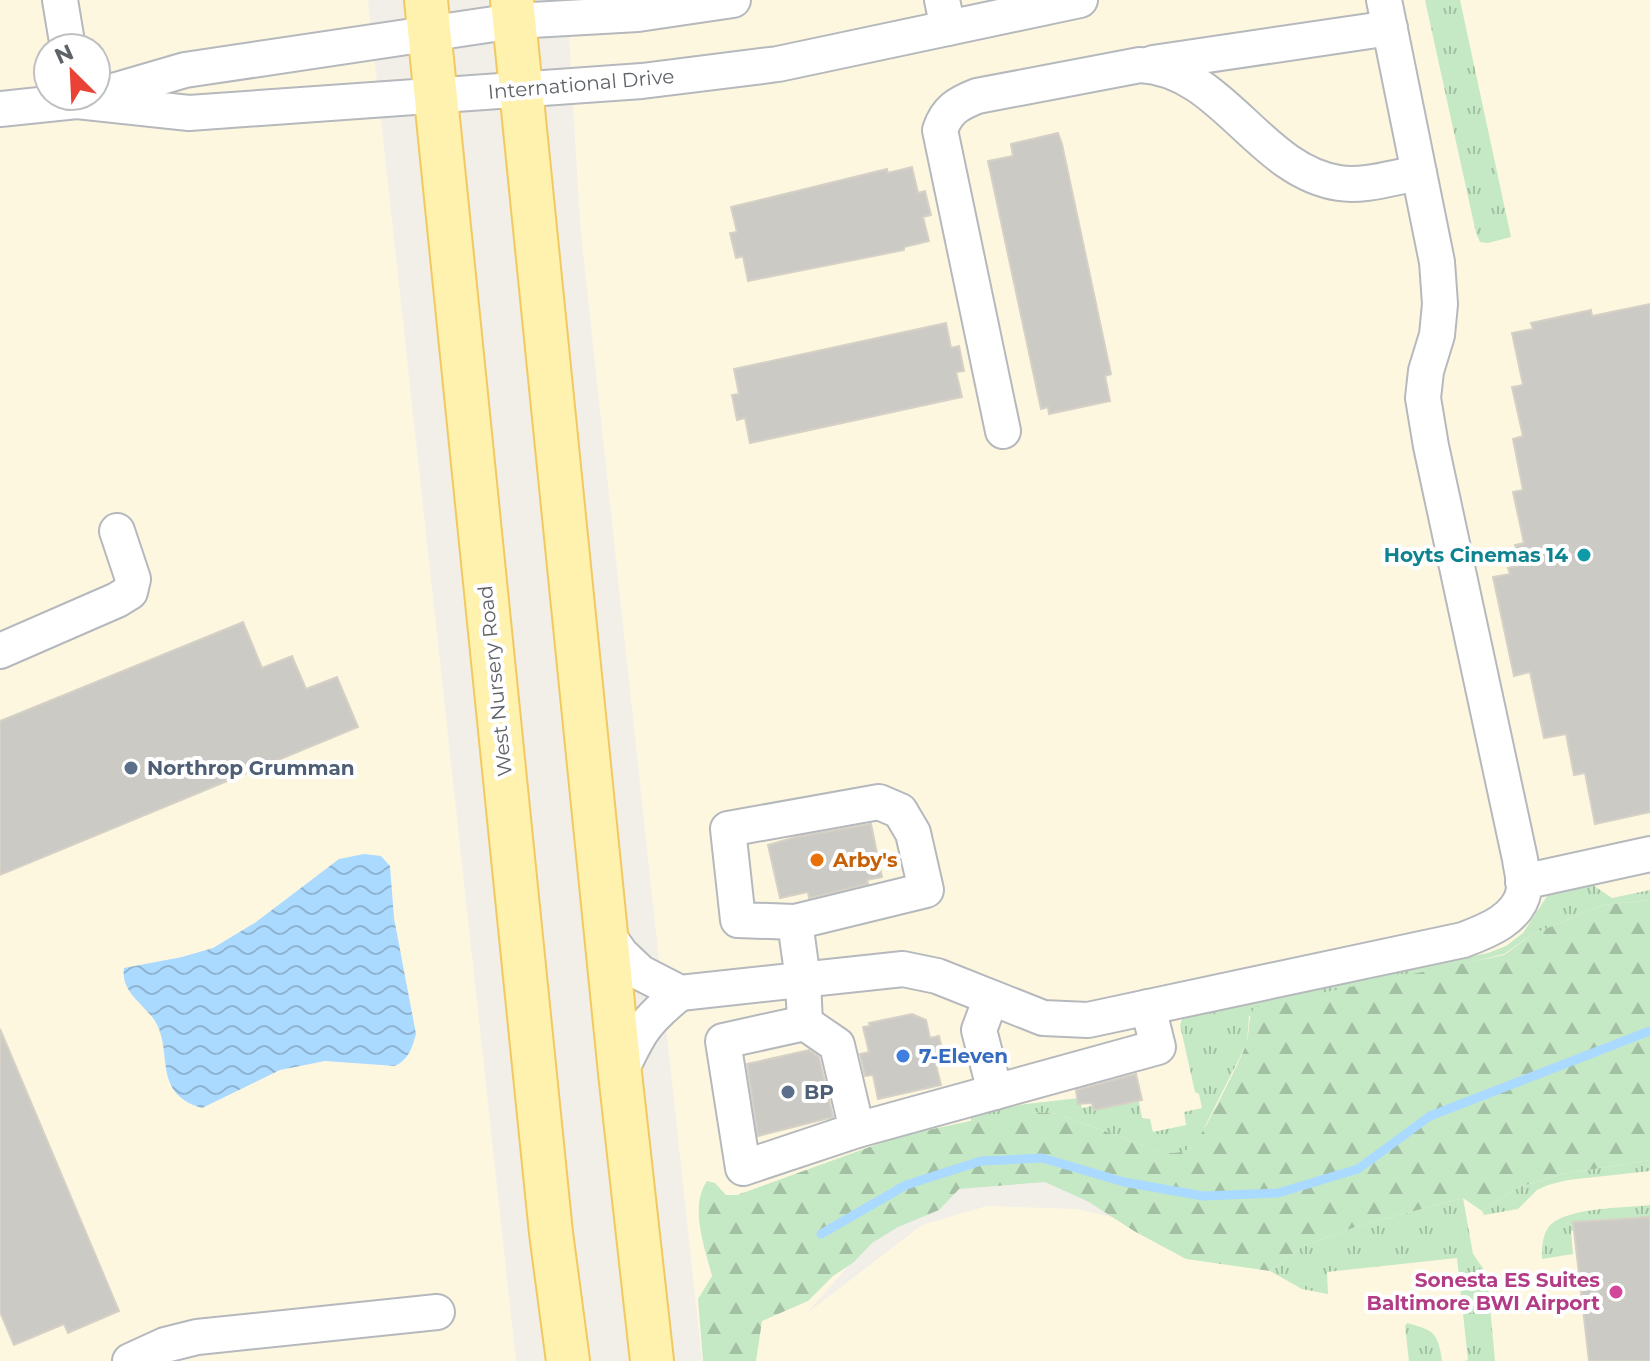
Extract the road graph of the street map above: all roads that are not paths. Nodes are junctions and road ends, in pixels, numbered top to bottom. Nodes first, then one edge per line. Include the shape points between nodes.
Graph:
1 (60, 0) edge
2 (733, 0) edge
3 (1080, 0) edge
4 (513, 10) edge
5 (945, 14) edge
6 (1387, 14) edge
7 (428, 17) edge
8 (65, 32) edge
9 (1140, 65) junction
10 (112, 90) edge
11 (520, 90) junction
12 (436, 97) junction
13 (112, 101) edge
14 (32, 105) edge
15 (0, 109) edge
16 (1419, 173) junction
17 (1003, 431) dead end
18 (117, 531) dead end
19 (0, 651) edge
20 (1650, 854) edge
21 (1523, 882) junction
22 (795, 922) junction
23 (606, 933) junction
24 (803, 980) junction
25 (680, 993) junction
26 (991, 998) junction
27 (1148, 1007) junction
28 (805, 1023) junction
29 (620, 1073) junction
30 (995, 1092) junction
31 (857, 1130) junction
32 (437, 1312) dead end
33 (130, 1361) edge
34 (568, 1361) edge
35 (652, 1361) edge

1 - 8 street
2 - 4 street, International Drive via 638,14
3 - 5 street, International Drive
4 - 7 street, International Drive
4 - 11 main road
5 - 11 street, International Drive via 778,64
6 - 9 street
6 - 16 street
7 - 10 street, International Drive
7 - 12 main road, West Nursery Road
9 - 16 street via 1177,72 1295,166 1324,180 1343,184
9 - 17 street via 977,96 947,112 940,130
11 - 12 street, International Drive
11 - 23 main road
12 - 13 street, International Drive via 189,113
12 - 34 main road, West Nursery Road
14 - 15 street, International Drive
16 - 21 street via 1440,304 1426,371 1425,409
18 - 19 street via 133,579 130,592
20 - 21 street
21 - 27 street via 1517,908 1463,940
22 - 22 street via 738,920 728,829 879,802 900,811 913,833 926,890
22 - 24 street
23 - 25 street via 641,973
23 - 29 main road
24 - 25 street
24 - 26 street via 903,969
24 - 28 street
25 - 29 street via 639,1031
26 - 27 street via 1043,1018 1088,1020
26 - 30 street via 979,1030
27 - 30 street via 1158,1047
28 - 31 street via 837,1045
28 - 31 street via 723,1041 743,1168
29 - 35 main road
30 - 31 street
32 - 33 street via 197,1337

